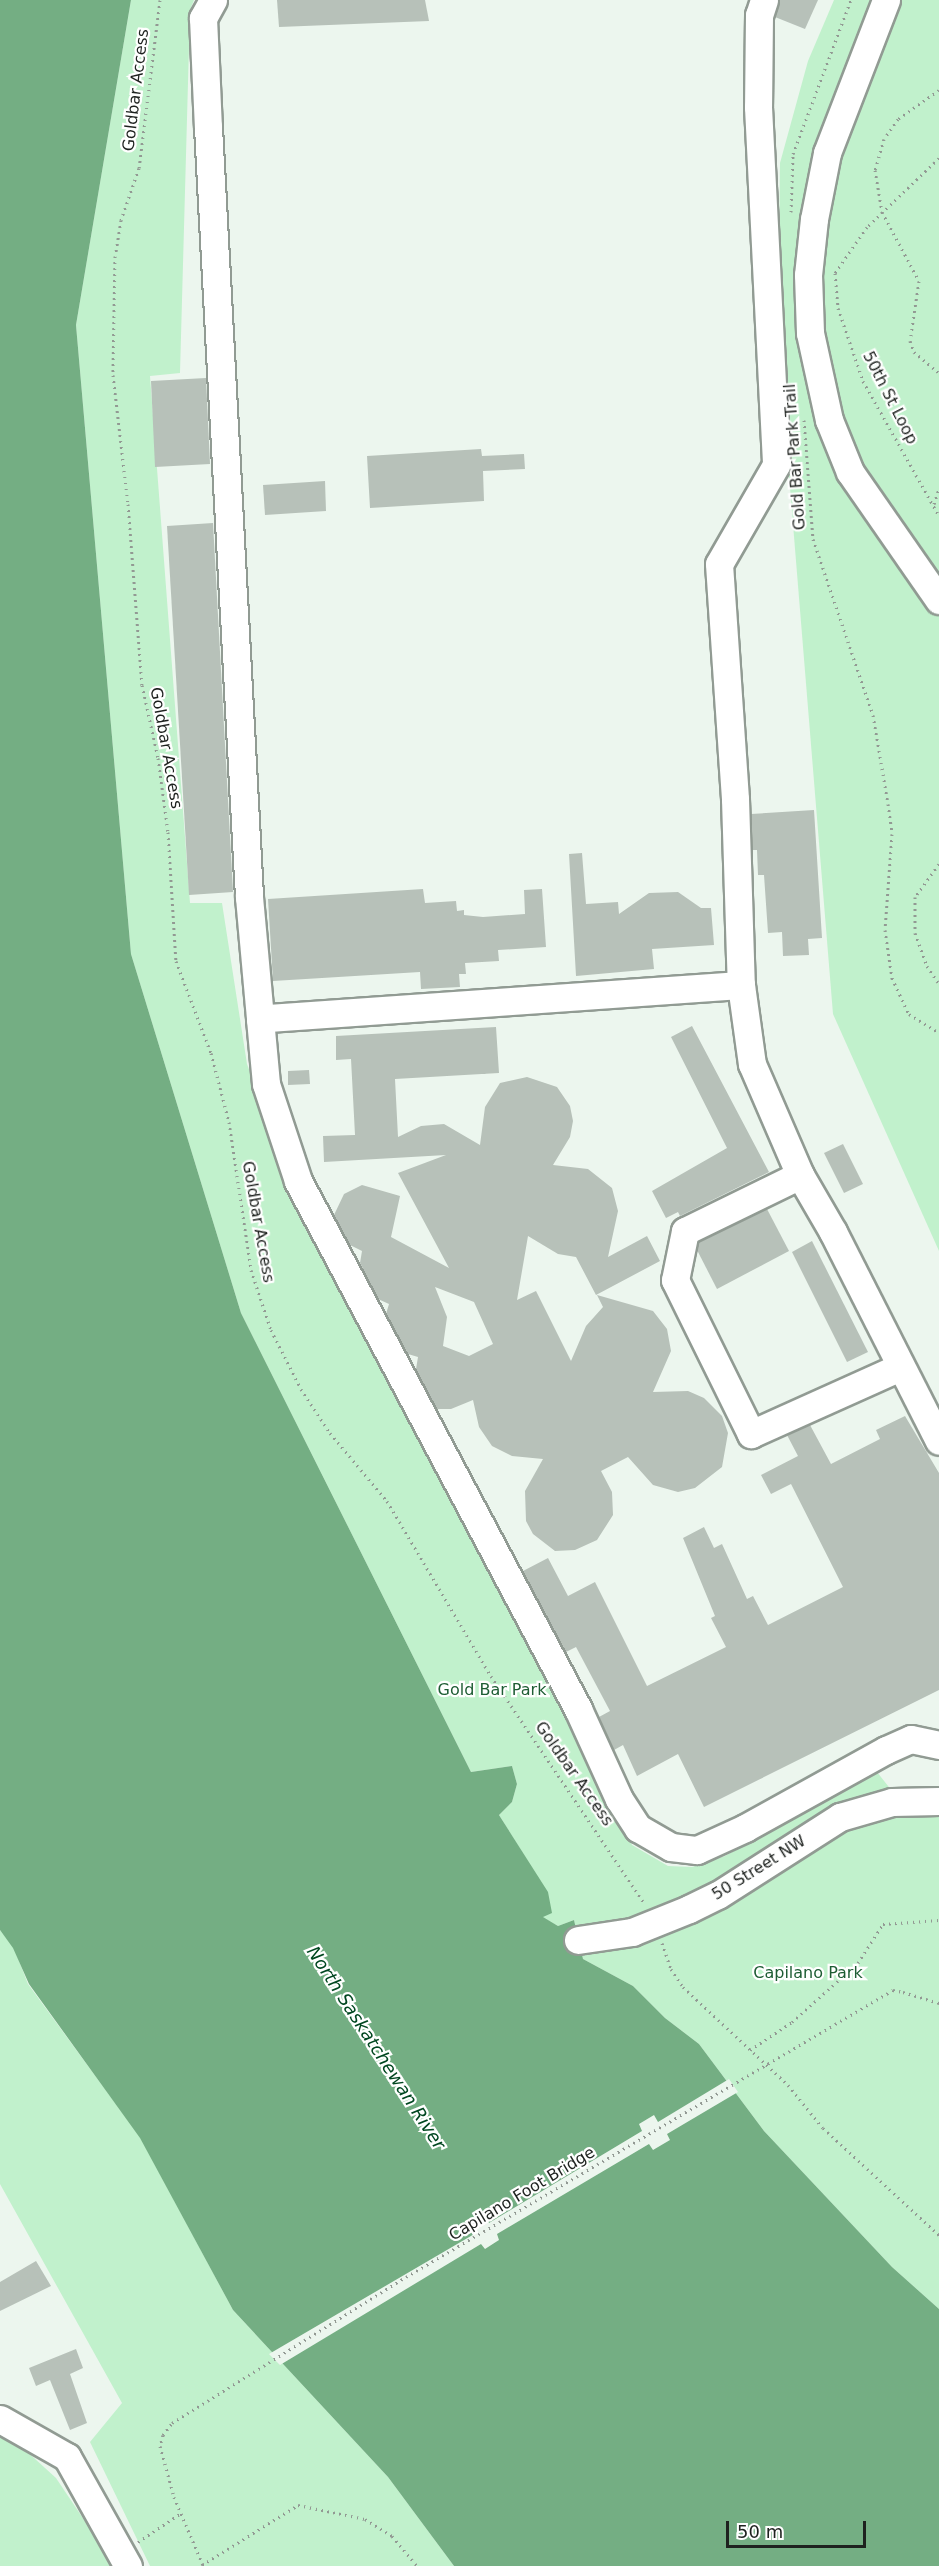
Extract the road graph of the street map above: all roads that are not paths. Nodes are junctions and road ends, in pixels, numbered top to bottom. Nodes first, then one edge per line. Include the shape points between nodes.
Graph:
1 (213, 0) edge
2 (764, 0) edge
3 (886, 0) edge
4 (939, 600) edge
5 (741, 985) junction
6 (260, 1019) junction
7 (800, 1175) junction
8 (900, 1367) junction
9 (939, 1441) edge
10 (939, 1745) edge
11 (939, 1801) edge
12 (578, 1940) dead end
13 (0, 2419) edge
14 (124, 2560) edge

1 - 6 street via 203,18 207,105 249,897
2 - 5 street via 759,15 758,107 776,465 719,564 736,810
3 - 4 street via 827,153 808,275 810,333 829,420 850,472
5 - 6 street
5 - 7 street via 752,1064
6 - 10 street via 266,1084 298,1181 573,1698 619,1799 638,1828 671,1847 697,1850 911,1739
7 - 8 street
7 - 8 street via 685,1231 675,1280 751,1434
8 - 9 street
11 - 12 street, 50 Street NW via 891,1802 840,1817 718,1895 656,1924
13 - 14 street via 67,2457

